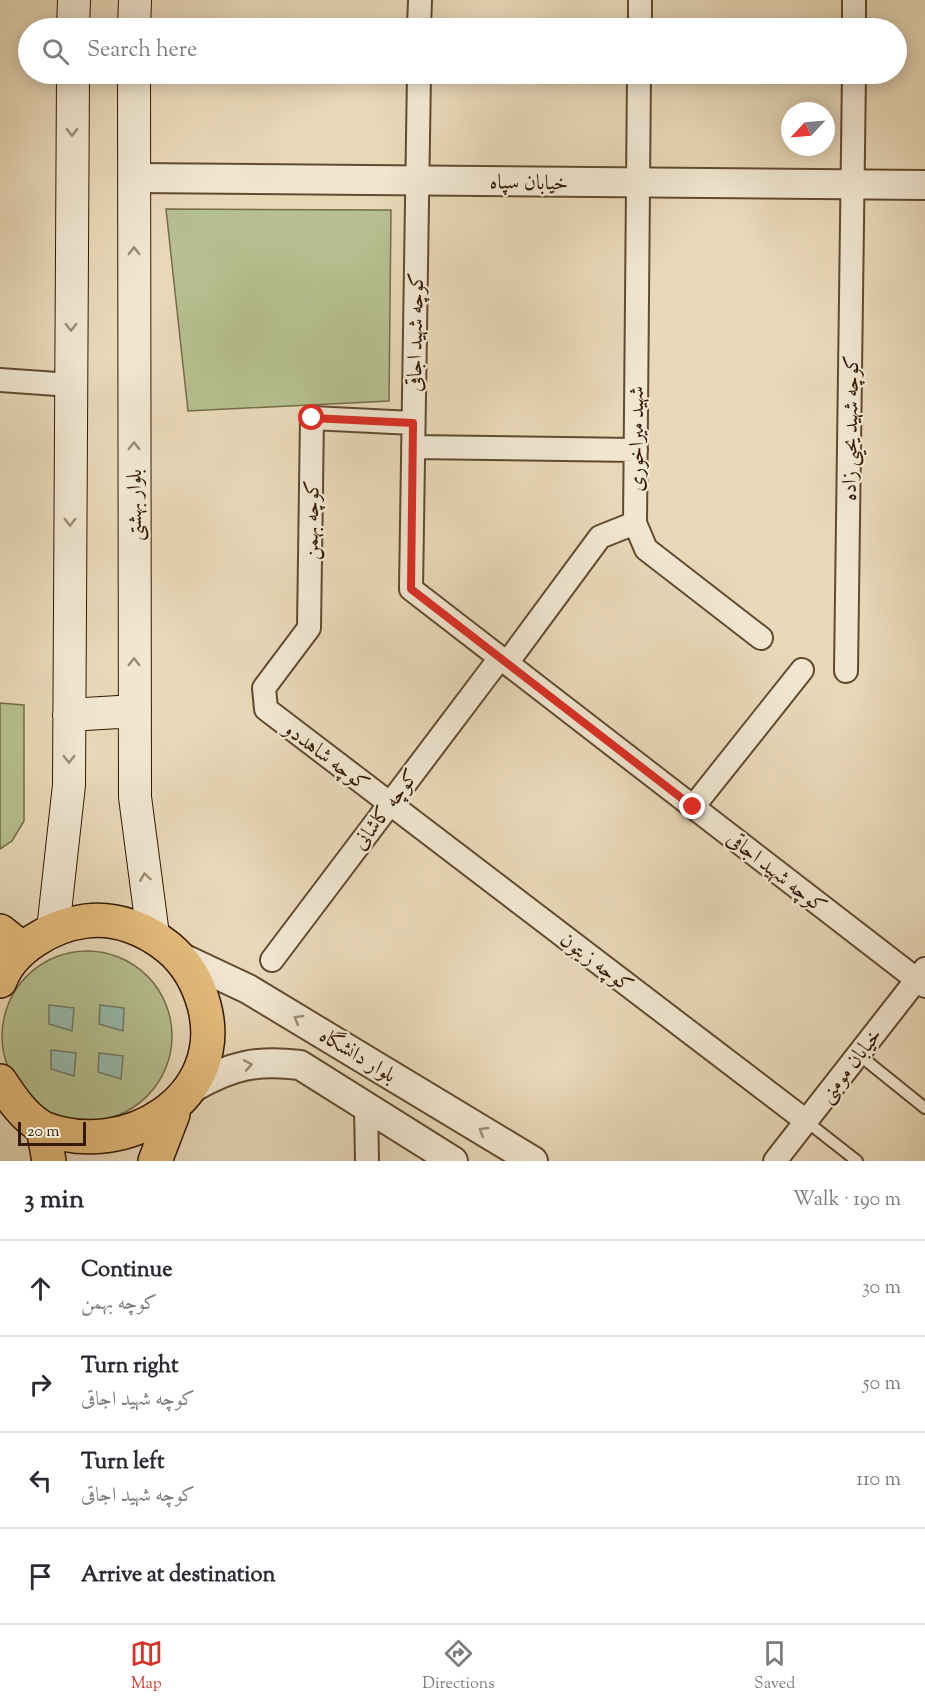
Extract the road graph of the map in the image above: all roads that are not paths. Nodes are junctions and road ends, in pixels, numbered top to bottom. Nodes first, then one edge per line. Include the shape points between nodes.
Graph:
1 (74, 0) edge
2 (135, 0) edge
3 (420, 0) edge
4 (640, 0) edge
5 (854, 0) edge
6 (73, 18) edge
7 (135, 18) edge
8 (419, 18) edge
9 (640, 18) edge
10 (854, 18) edge
11 (73, 84) edge
12 (134, 84) edge
13 (419, 84) edge
14 (639, 84) edge
15 (854, 84) edge
16 (134, 178) junction
17 (417, 181) junction
18 (638, 183) junction
19 (854, 185) junction
20 (925, 185) edge
21 (0, 380) edge
22 (71, 385) junction
23 (413, 423) junction
24 (413, 447) junction
25 (636, 450) junction
26 (635, 523) junction
27 (760, 638) dead end
28 (503, 661) junction
29 (802, 670) dead end
30 (846, 672) dead end
31 (266, 709) joint
32 (135, 711) junction
33 (69, 715) junction
34 (389, 803) junction
35 (693, 807) junction
36 (52, 930) junction
37 (153, 935) junction
38 (12, 940) edge
39 (180, 957) junction
40 (272, 960) dead end
41 (922, 978) edge
42 (0, 981) edge
43 (858, 1054) junction
44 (0, 1082) edge
45 (194, 1087) junction
46 (366, 1106) junction
47 (925, 1108) edge
48 (172, 1114) junction
49 (806, 1121) junction
50 (43, 1128) junction
51 (49, 1161) edge
52 (155, 1161) edge
53 (367, 1161) edge
54 (453, 1161) edge
55 (533, 1161) edge
56 (775, 1161) edge
57 (857, 1161) edge

1 - 6 main road
2 - 7 main road
3 - 8 street
4 - 9 street
5 - 10 street
11 -> 22 main road
12 - 16 main road, بلوار بهشتی
13 - 17 street, کوچه شهید اجاقی
14 - 18 street, شهید میراخوری
15 - 19 street, کوچه شهید یحیی زاده
16 - 17 street, خیابان سپاه
32 -> 16 main road, بلوار بهشتی
17 - 18 street, خیابان سپاه
17 - 23 street, کوچه شهید اجاقی
18 - 19 street, خیابان سپاه
18 - 25 street, شهید میراخوری
19 - 20 street, خیابان سپاه
19 - 30 street, کوچه شهید یحیی زاده
21 - 22 street
22 -> 33 main road
23 - 24 street, کوچه شهید اجاقی
23 - 31 street, کوچه بهمن via 312,418 309,628 264,688
24 - 25 street
24 - 28 street, کوچه شهید اجاقی via 411,589
25 - 26 street, شهید میراخوری
26 - 27 street, شهید میراخوری via 646,549
26 - 28 street, کوچه کاشانی via 600,537
28 - 34 street, کوچه کاشانی
28 - 35 street, کوچه شهید اجاقی
29 - 35 street
31 - 34 street, کوچه شاهددو
32 - 33 main road
37 -> 32 main road, بلوار بهشتی via 135,796
33 -> 36 main road via 69,785
34 - 40 street, کوچه کاشانی
34 - 49 street, کوچه زیتون
35 - 41 street, کوچه شهید اجاقی
36 - 37 main road via 86,921 121,923
36 - 38 main road
37 - 39 main road
38 - 42 main road
39 - 45 main road via 199,986 208,1020 207,1054
55 -> 39 street, بلوار دانشگاه via 248,989
41 - 43 street, خیابان مومنی
43 - 47 lane
43 - 49 street, خیابان مومنی
44 - 50 main road via 16,1106
45 -> 46 street, بلوار دانشگاه via 245,1064 300,1065
45 - 48 main road
46 - 53 street
46 - 54 street, بلوار دانشگاه
48 - 50 main road via 143,1133 110,1142 75,1140
48 - 52 main road
49 - 56 street, خیابان مومنی
49 - 57 lane
50 - 51 main road

